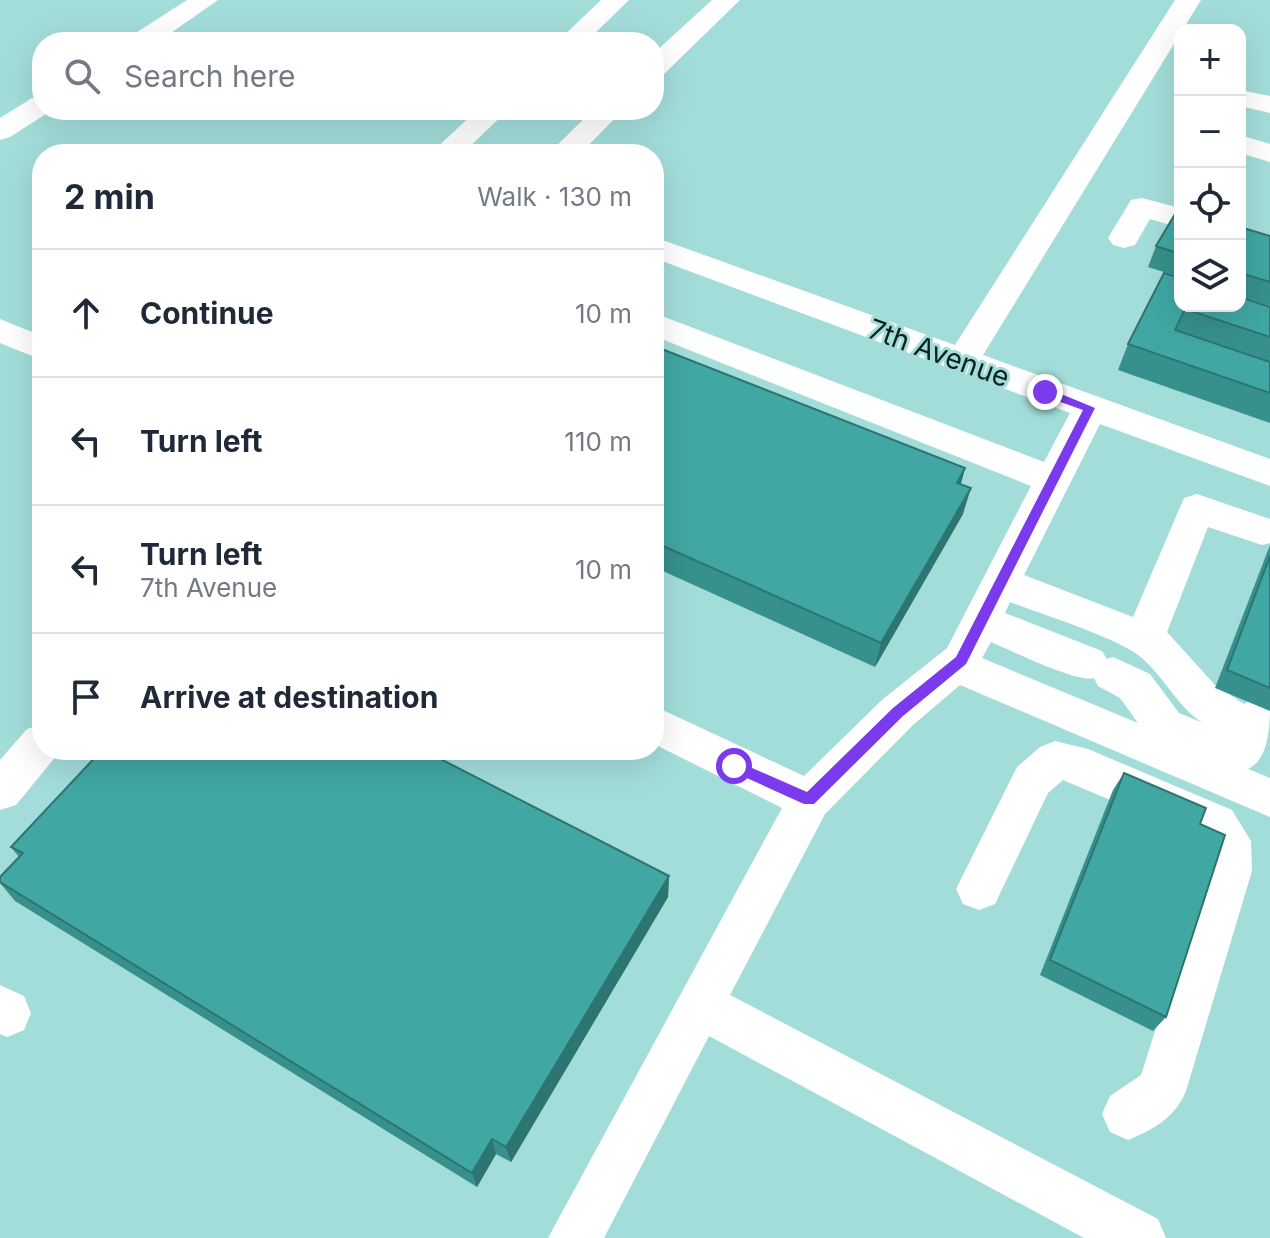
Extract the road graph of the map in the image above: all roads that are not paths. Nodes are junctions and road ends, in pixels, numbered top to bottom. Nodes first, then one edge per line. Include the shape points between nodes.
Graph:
1 (205, 0) edge
2 (616, 0) edge
3 (727, 0) edge
4 (1188, 0) edge
5 (155, 32) edge
6 (581, 32) edge
7 (664, 59) edge
8 (1246, 99) edge
9 (1270, 105) edge
10 (32, 110) edge
11 (483, 120) edge
12 (599, 120) edge
13 (0, 131) edge
14 (456, 144) edge
15 (573, 144) edge
16 (1246, 146) edge
17 (1270, 153) edge
18 (1174, 216) edge
19 (1124, 238) dead end
20 (664, 251) edge
21 (664, 328) edge
22 (0, 330) edge
23 (32, 344) edge
24 (962, 362) junction
25 (1090, 408) junction
26 (1270, 473) edge
27 (1053, 480) junction
28 (1262, 531) dead end
29 (1001, 582) junction
30 (981, 621) junction
31 (1144, 638) junction
32 (956, 665) junction
33 (664, 729) edge
34 (32, 754) edge
35 (0, 791) edge
36 (1270, 798) edge
37 (809, 800) junction
38 (979, 889) dead end
39 (699, 1005) junction
40 (1128, 1114) dead end
41 (575, 1238) edge
42 (1139, 1238) edge

1 - 5 street
2 - 6 street
3 - 7 street
4 - 24 street
8 - 9 street
10 - 13 street
11 - 14 street
12 - 15 street
16 - 17 street
18 - 19 street via 1142,207
20 - 24 street, 7th Avenue
21 - 27 street
22 - 23 street
24 - 25 street, 7th Avenue
25 - 26 street, 7th Avenue
25 - 27 street
27 - 29 street
28 - 31 street via 1197,508
29 - 30 street
29 - 31 street
30 - 31 street via 1135,686 1164,726 1228,753 1240,753 1257,721 1218,711 1201,699 1161,648
30 - 32 street
32 - 36 street
32 - 37 street via 898,712
33 - 37 street
34 - 35 street
37 - 39 street
38 - 40 street via 1032,780 1055,760 1073,762 1216,824 1228,841 1229,871 1161,1091
39 - 41 street
39 - 42 street

